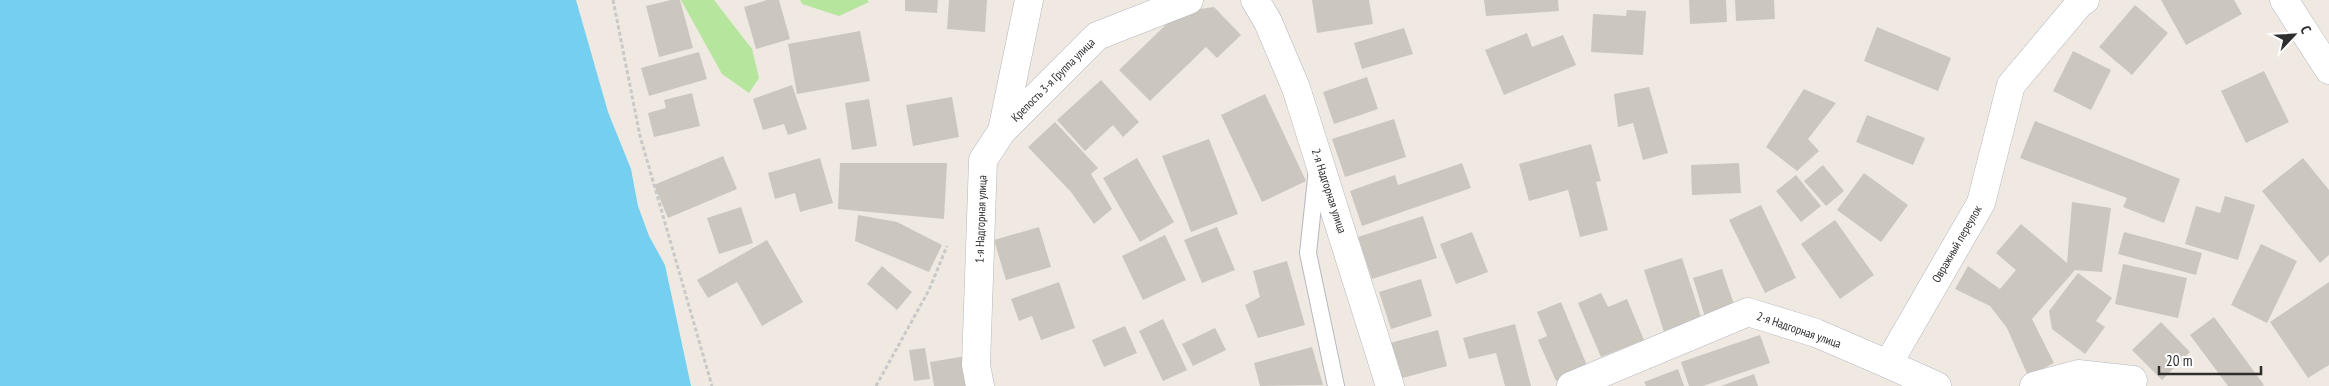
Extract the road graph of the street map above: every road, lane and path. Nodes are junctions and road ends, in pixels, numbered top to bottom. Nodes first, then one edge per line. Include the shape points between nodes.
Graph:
1 (613, 0) edge
2 (1029, 0) edge
3 (1189, 0) edge
4 (1255, 0) edge
5 (2085, 0) edge
6 (2284, 0) edge
7 (2329, 70) edge
8 (1002, 131) junction
9 (1319, 159) junction
10 (950, 238) dead end
11 (1888, 364) junction
12 (2133, 380) dead end
13 (712, 386) edge
14 (876, 386) edge
15 (980, 386) edge
16 (1336, 386) edge
17 (1390, 386) edge
18 (1571, 386) edge
19 (1937, 386) edge
20 (2034, 386) edge

1 - 13 path via 640,136
2 - 8 street, 1-я Надгорная улица
3 - 8 street, Крепость 3-я Группа улица via 1097,36
4 - 9 street, 2-я Надгорная улица via 1296,88
5 - 11 street, Овражный переулок via 2011,85 1981,202
6 - 7 street
8 - 15 street, 1-я Надгорная улица via 983,160 976,365
9 - 16 lane via 1308,253
9 - 17 street, 2-я Надгорная улица
10 - 14 path via 929,290
11 - 18 street, 2-я Надгорная улица via 1816,333 1748,312
11 - 19 street
12 - 20 street via 2078,374

